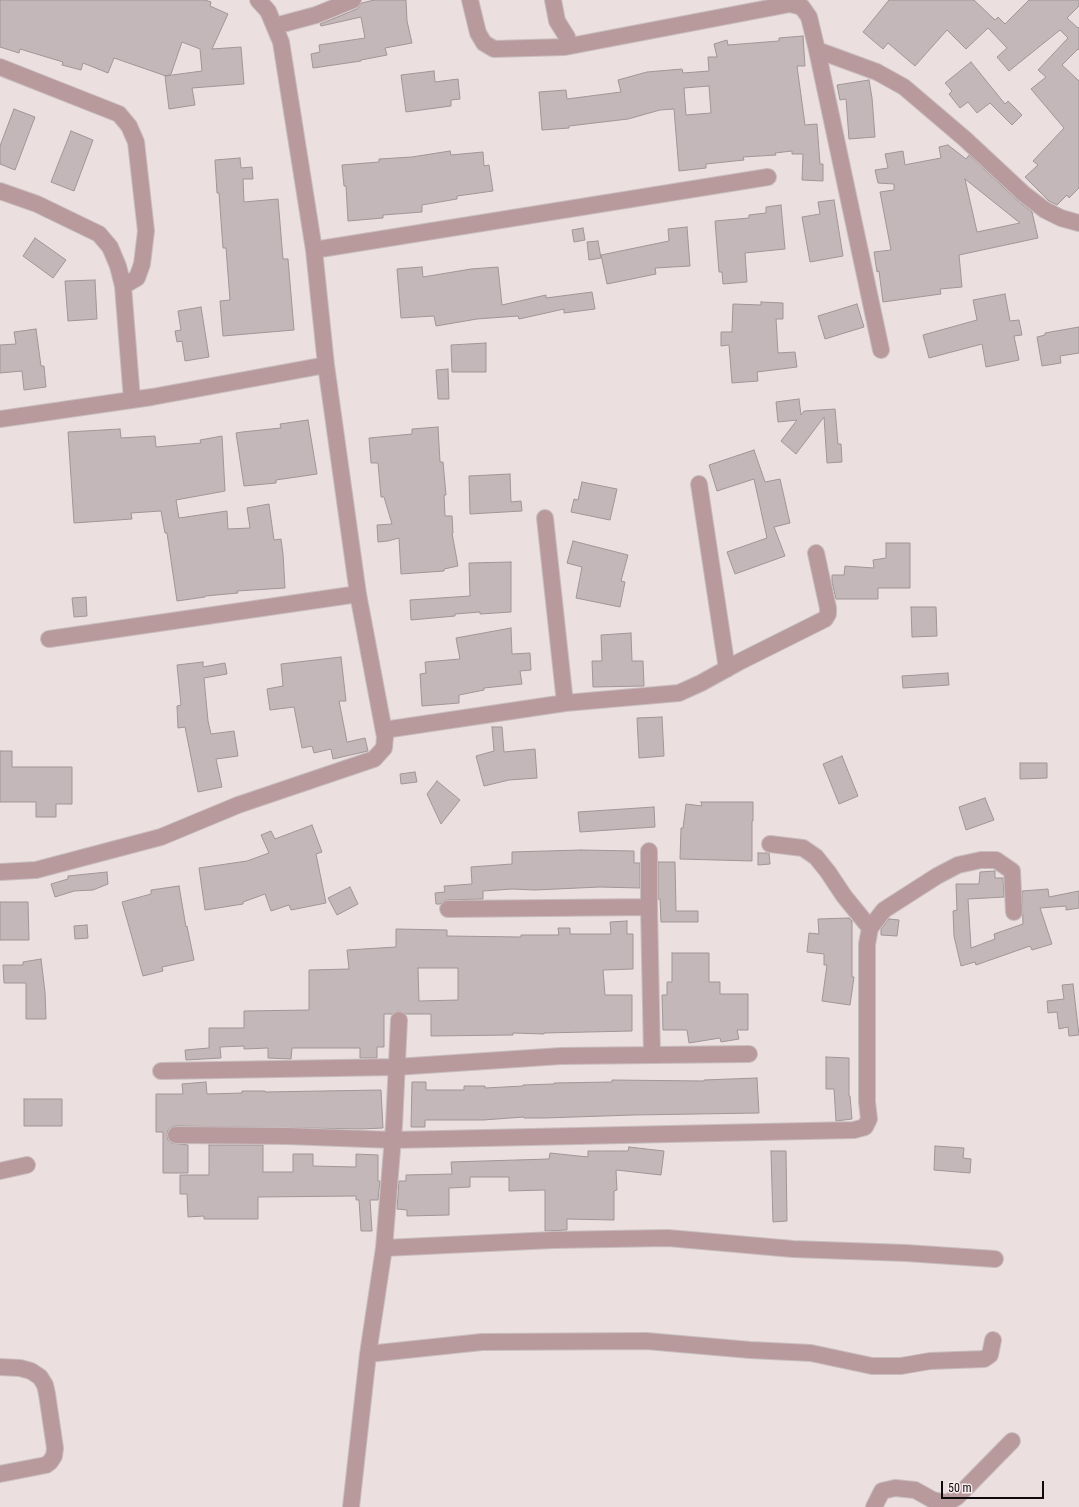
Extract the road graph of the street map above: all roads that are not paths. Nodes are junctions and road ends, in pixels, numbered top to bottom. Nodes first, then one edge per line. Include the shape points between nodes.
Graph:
1 (258, 0) edge
2 (353, 0) edge
3 (470, 0) edge
4 (554, 0) edge
5 (275, 26) junction
6 (564, 47) junction
7 (817, 50) junction
8 (0, 67) edge
9 (768, 177) dead end
10 (0, 192) edge
11 (1079, 223) edge
12 (314, 250) junction
13 (123, 286) junction
14 (881, 350) dead end
15 (326, 365) junction
16 (132, 400) junction
17 (0, 419) edge
18 (699, 484) dead end
19 (545, 518) dead end
20 (816, 553) dead end
21 (358, 594) junction
22 (49, 639) dead end
23 (727, 669) junction
24 (564, 703) junction
25 (384, 730) junction
26 (770, 844) dead end
27 (649, 852) dead end
28 (0, 872) edge
29 (649, 907) junction
30 (448, 908) dead end
31 (1014, 912) dead end
32 (870, 928) junction
33 (399, 1020) dead end
34 (749, 1054) dead end
35 (652, 1055) junction
36 (396, 1067) junction
37 (161, 1071) dead end
38 (176, 1135) dead end
39 (393, 1140) junction
40 (26, 1165) dead end
41 (0, 1171) edge
42 (384, 1248) junction
43 (995, 1259) dead end
44 (992, 1340) dead end
45 (368, 1354) junction
46 (0, 1367) edge
47 (1012, 1441) dead end
48 (0, 1474) edge
49 (351, 1507) edge
50 (874, 1507) edge

1 - 5 street via 268,11
2 - 5 street via 316,15
3 - 6 street via 478,33 484,43 494,48
4 - 6 street via 557,21 567,37
5 - 12 street via 281,42
6 - 7 street via 790,4 802,7 809,17
7 - 11 street via 877,72 904,87 1024,194 1061,218
7 - 14 street
8 - 13 street via 119,114 128,126 136,142 146,231 142,264 137,278
9 - 12 street
10 - 13 street via 37,204 99,234 110,247
12 - 15 street
13 - 16 street
15 - 16 street
15 - 21 street
16 - 17 street
18 - 23 street
19 - 24 street
20 - 23 street via 828,608 825,619
21 - 22 street
21 - 25 street
23 - 24 street via 679,693
24 - 25 street
25 - 28 street via 384,748 374,759 238,805 161,837 36,870
26 - 32 street via 803,848 816,857
27 - 29 street
29 - 30 street
29 - 35 street
31 - 32 street via 1012,871 996,860 980,860 958,865 936,876 884,910
32 - 39 street via 867,944 867,1102 870,1119 865,1127 854,1130
33 - 36 street
34 - 35 street
35 - 36 street via 561,1056
36 - 37 street
36 - 39 street
38 - 39 street
39 - 42 street
40 - 41 street
42 - 43 street via 553,1240 668,1238 793,1249
42 - 45 street
44 - 45 street via 990,1355 984,1359 930,1361 901,1366 872,1366 811,1353 646,1341 482,1342
45 - 49 street
46 - 48 street via 20,1368 40,1377 47,1394 55,1448 54,1456 46,1465
47 - 50 street via 957,1497 947,1502 933,1500 915,1490 895,1488 882,1491

